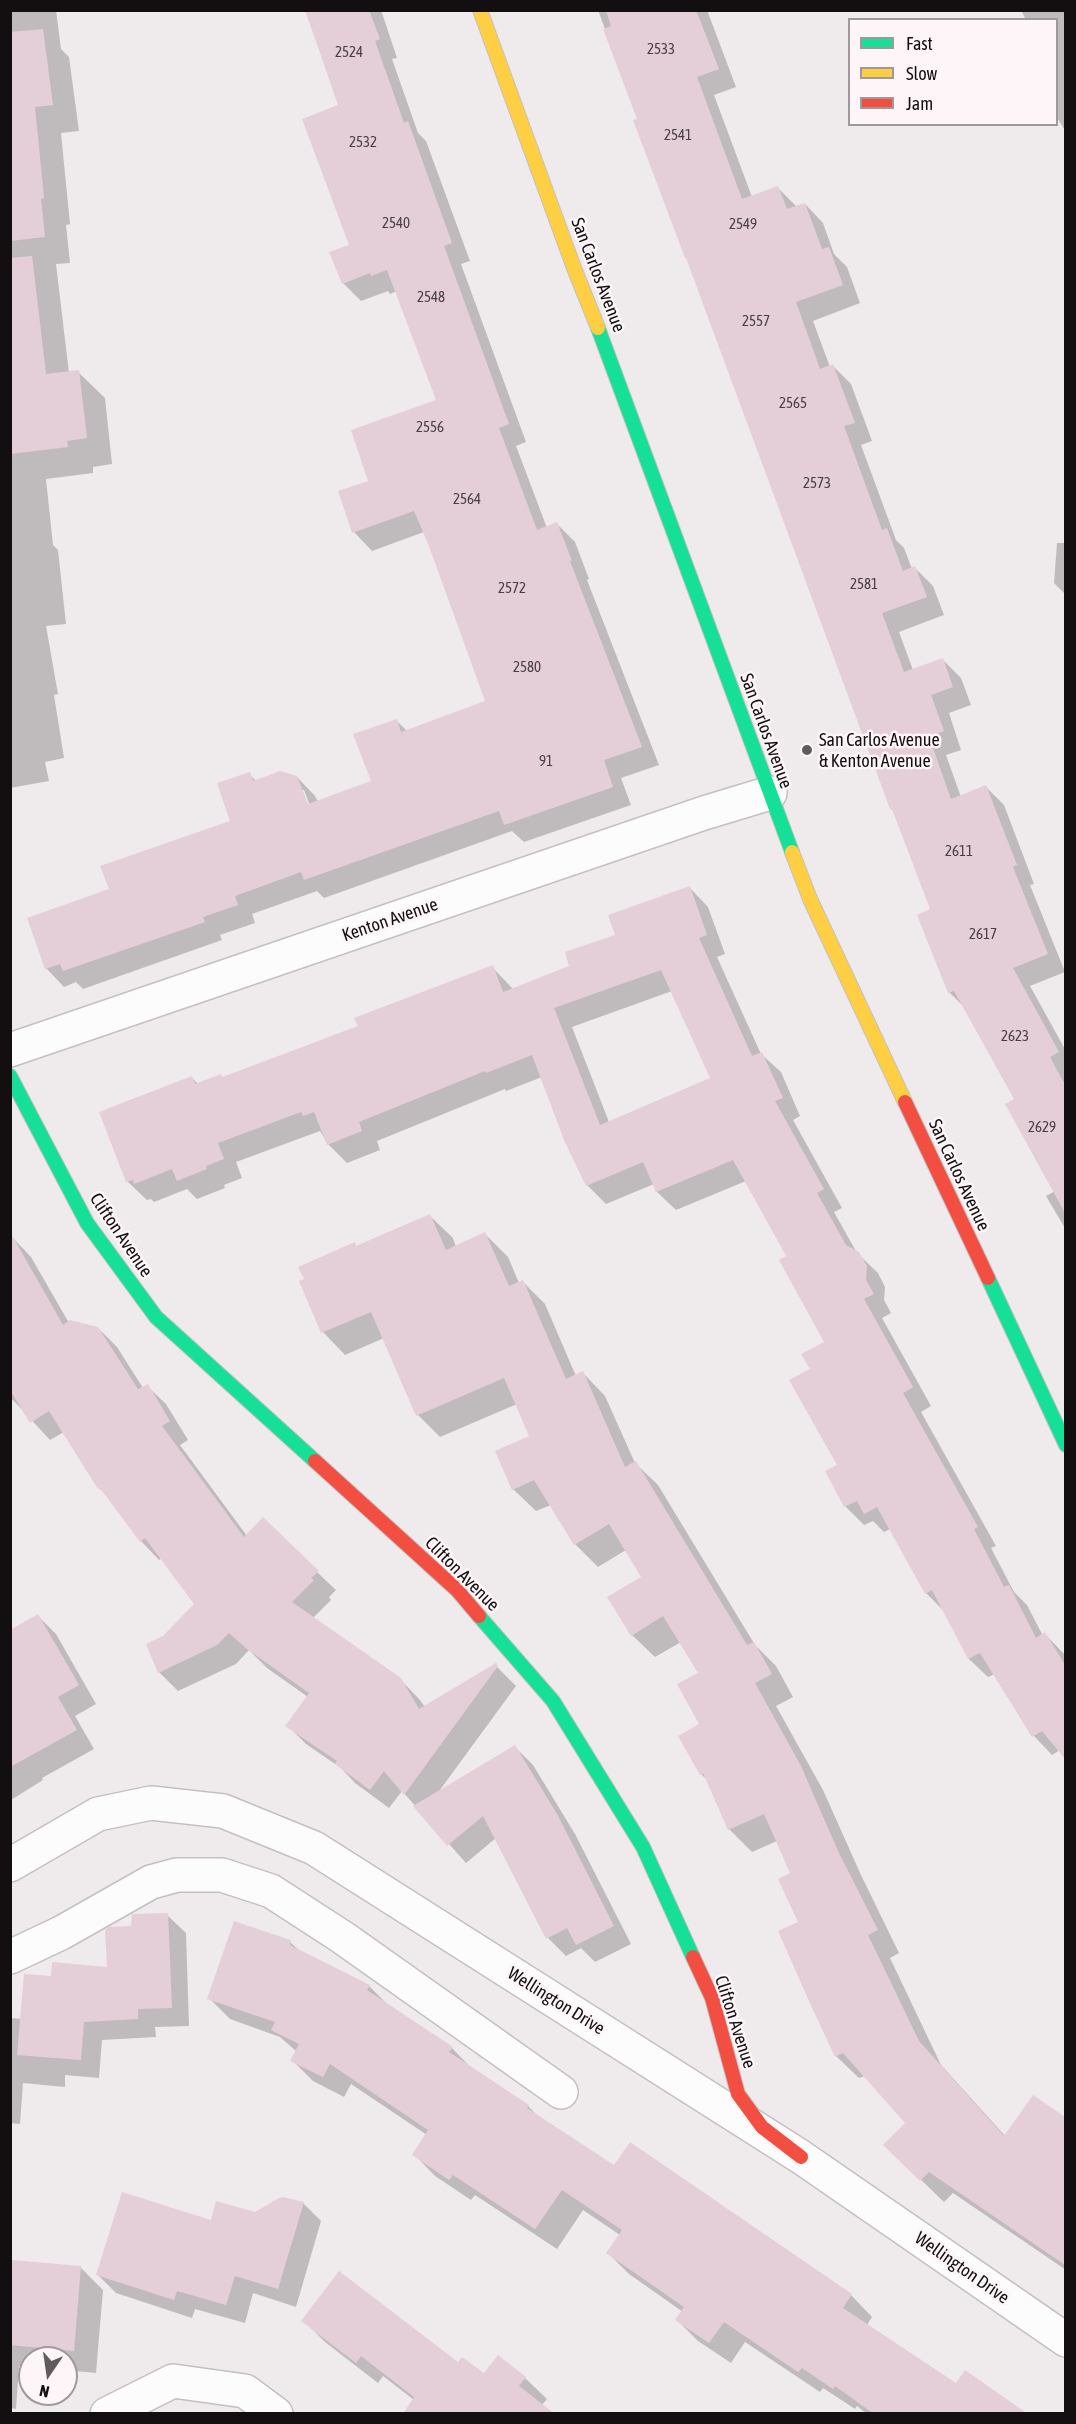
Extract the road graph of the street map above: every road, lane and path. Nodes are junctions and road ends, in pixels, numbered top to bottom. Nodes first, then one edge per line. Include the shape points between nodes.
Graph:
1 (480, 10) edge
2 (770, 793) junction
3 (10, 1050) edge
4 (10, 1076) edge
5 (1065, 1445) edge
6 (10, 1865) edge
7 (10, 1957) edge
8 (561, 2092) dead end
9 (801, 2157) junction
10 (1065, 2340) edge
11 (107, 2414) edge
12 (276, 2414) edge

1 - 2 main road, San Carlos Avenue
2 - 3 street, Kenton Avenue
2 - 5 main road, San Carlos Avenue via 810,899
4 - 9 main road, Clifton Avenue via 87,1223 156,1317 457,1590 553,1701 643,1847 712,1998 738,2094 762,2127
6 - 9 street, Wellington Drive via 99,1814 152,1803 223,1811 314,1848
7 - 8 street via 62,1934 151,1882 177,1875 222,1875 271,1891
9 - 10 street, Wellington Drive
11 - 12 street via 173,2381 245,2391

